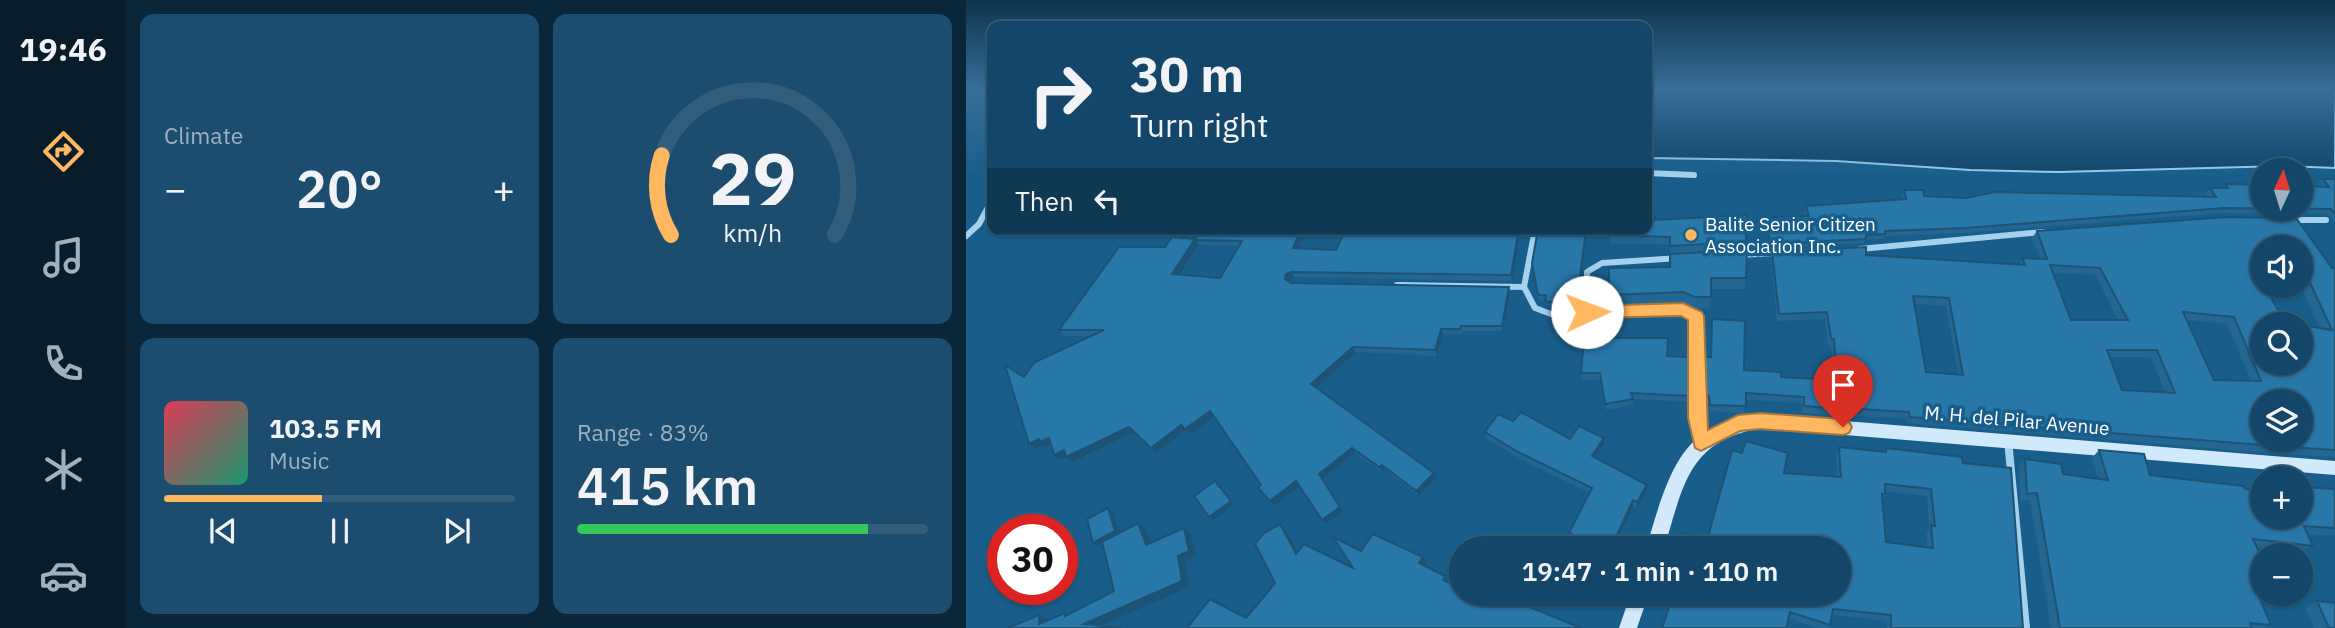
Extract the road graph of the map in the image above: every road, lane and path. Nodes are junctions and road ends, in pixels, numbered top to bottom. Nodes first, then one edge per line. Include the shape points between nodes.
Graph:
1 (1652, 173) edge
2 (1695, 175) dead end
3 (987, 209) edge
4 (2314, 220) edge
5 (2326, 220) dead end
6 (2057, 230) edge
7 (1534, 235) edge
8 (966, 236) edge
9 (1853, 250) edge
10 (1785, 253) edge
11 (1732, 255) edge
12 (1693, 258) edge
13 (1389, 285) edge
14 (1524, 287) junction
15 (1587, 312) junction
16 (2008, 440) junction
17 (1701, 443) junction
18 (2335, 468) edge
19 (1659, 536) edge
20 (1636, 606) edge
21 (1628, 628) edge
22 (2026, 628) edge

1 - 2 street
3 - 8 street
4 - 5 street
6 - 9 street
7 - 14 street
10 - 11 street
12 - 15 street via 1602,263 1587,272
13 - 14 street
14 - 15 street via 1535,308 1551,314
15 - 17 street via 1683,309 1696,316
16 - 17 main road, M. H. del Pilar Avenue via 1760,421 1738,423
16 - 18 main road, M. H. del Pilar Avenue
16 - 22 street
17 - 19 main road via 1679,477
20 - 21 main road

